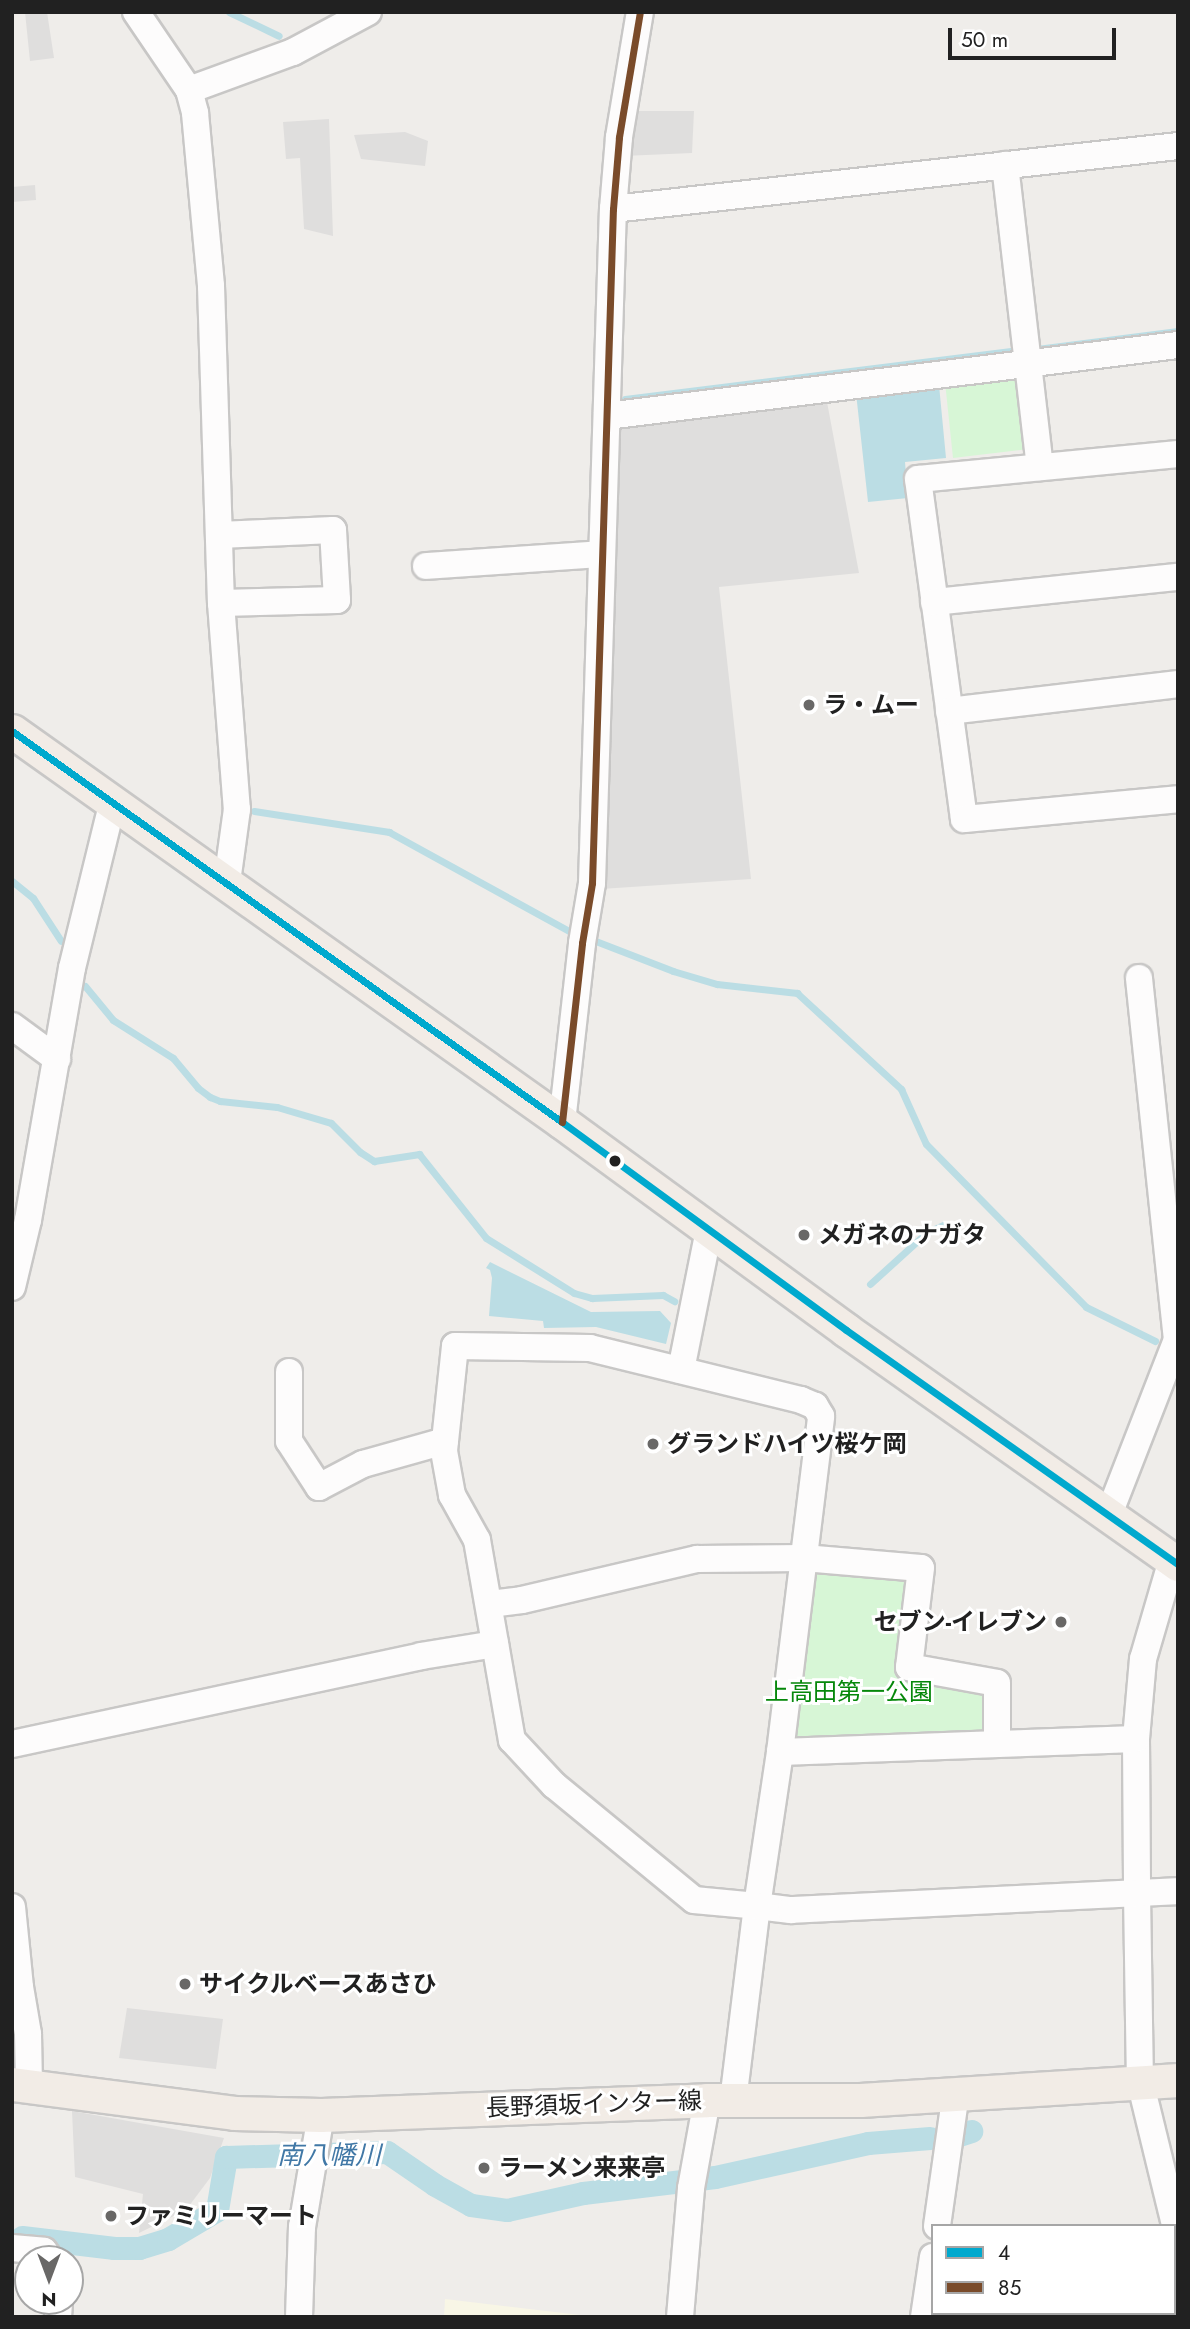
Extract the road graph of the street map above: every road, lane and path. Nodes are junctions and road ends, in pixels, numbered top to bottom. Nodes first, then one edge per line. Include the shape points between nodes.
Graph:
1 (136, 12) edge
2 (368, 12) edge
3 (640, 12) edge
4 (189, 90) junction
5 (1178, 146) edge
6 (1005, 165) junction
7 (613, 209) junction
8 (1178, 345) edge
9 (1028, 362) junction
10 (607, 416) junction
11 (1178, 454) edge
12 (1040, 467) junction
13 (219, 535) junction
14 (602, 554) junction
15 (426, 566) dead end
16 (1178, 577) edge
17 (934, 602) junction
18 (221, 603) junction
19 (1178, 684) edge
20 (949, 711) junction
21 (12, 731) edge
22 (1178, 799) edge
23 (113, 801) junction
24 (227, 882) junction
25 (1139, 978) dead end
26 (12, 1026) edge
27 (57, 1059) junction
28 (562, 1122) junction
29 (709, 1230) junction
30 (12, 1287) edge
31 (681, 1370) junction
32 (289, 1372) dead end
33 (445, 1441) junction
34 (1109, 1514) junction
35 (804, 1558) junction
36 (1175, 1562) edge
37 (490, 1604) junction
38 (495, 1644) junction
39 (1136, 1739) junction
40 (12, 1744) edge
41 (997, 1744) junction
42 (780, 1752) junction
43 (1178, 1891) edge
44 (1137, 1894) junction
45 (757, 1906) junction
46 (12, 1908) edge
47 (1178, 2080) edge
48 (1140, 2081) junction
49 (21, 2085) edge
50 (956, 2093) junction
51 (720, 2101) junction
52 (321, 2115) junction
53 (937, 2224) edge
54 (1175, 2224) edge
55 (931, 2270) edge
56 (299, 2317) edge
57 (680, 2317) edge
58 (924, 2317) edge

1 - 4 street
2 - 4 street via 293,52
3 - 7 street via 619,137
4 - 13 street via 211,286
5 - 6 street
6 - 7 street
6 - 9 street
7 - 10 street
8 - 9 street
9 - 10 street
9 - 12 street
10 - 14 street
11 - 12 street
12 - 17 street via 918,479
13 - 18 street
13 - 18 street via 333,530 337,600
14 - 15 street
14 - 28 street via 592,883
16 - 17 street
17 - 20 street
18 - 24 street via 237,809
19 - 20 street
20 - 22 street via 964,819
21 - 23 main road
23 - 24 main road
23 - 27 street via 72,968
24 - 28 main road
25 - 34 street via 1177,1340
26 - 27 street
27 - 30 street
28 - 29 main road
29 - 31 street
29 - 34 main road
31 - 33 street via 590,1348 455,1346
31 - 35 street via 815,1406 821,1416
32 - 33 street via 289,1441 319,1487 363,1464
33 - 37 street via 452,1494 477,1540
34 - 36 main road
35 - 37 street via 697,1559
35 - 41 street via 921,1568 909,1667 997,1683
35 - 42 street
36 - 39 street via 1143,1659
37 - 38 street
38 - 40 street
38 - 45 street via 512,1740 554,1785 694,1900
39 - 41 street
39 - 44 street
41 - 42 street
42 - 45 street
43 - 44 street
44 - 45 street via 791,1910
44 - 48 street
45 - 51 street
46 - 49 street via 28,2034
47 - 48 main road, 長野須坂インター線
48 - 50 main road, 長野須坂インター線
48 - 54 street
49 - 52 main road, 長野須坂インター線 via 234,2113
50 - 51 main road, 長野須坂インター線 via 860,2100
50 - 53 street
51 - 52 main road, 長野須坂インター線
51 - 57 street via 693,2180
52 - 56 street via 302,2227
55 - 58 street

